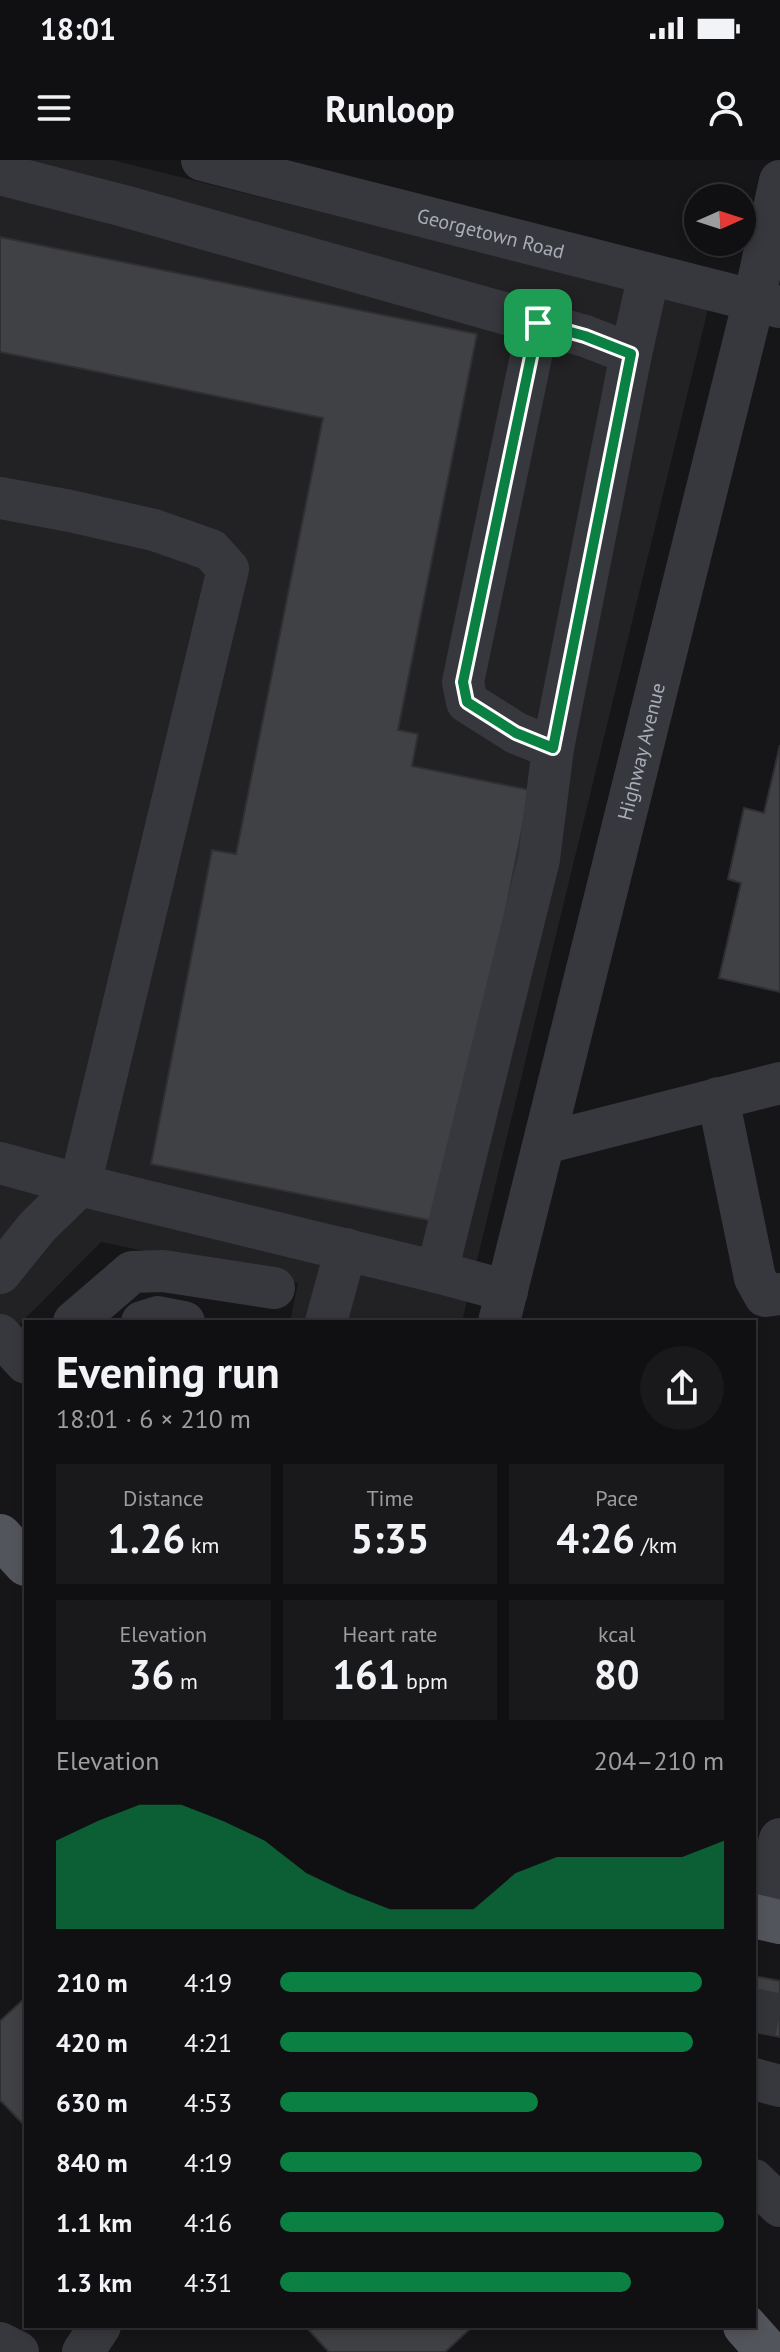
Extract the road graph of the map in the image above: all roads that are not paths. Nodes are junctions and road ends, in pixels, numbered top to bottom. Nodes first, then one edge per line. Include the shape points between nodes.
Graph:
1 (202, 160) edge
2 (0, 174) edge
3 (780, 181) edge
4 (649, 274) junction
5 (767, 303) edge
6 (538, 323) junction
7 (631, 354) junction
8 (0, 498) edge
9 (553, 748) junction
10 (780, 1083) edge
11 (718, 1098) junction
12 (545, 1143) junction
13 (0, 1163) edge
14 (80, 1185) junction
15 (346, 1249) junction
16 (437, 1272) junction
17 (0, 1273) edge
18 (274, 1288) dead end
19 (780, 1294) edge
20 (503, 1306) edge
21 (76, 1320) edge
22 (148, 1320) edge
23 (174, 1320) edge
24 (327, 1320) edge
25 (0, 1335) edge
26 (24, 1361) edge
27 (0, 1536) edge
28 (24, 1562) edge
29 (780, 1839) edge
30 (765, 1919) edge
31 (756, 2080) edge
32 (780, 2086) edge
33 (756, 2182) edge
34 (780, 2206) edge
35 (99, 2328) edge
36 (0, 2343) edge
37 (18, 2352) edge
38 (83, 2352) edge

1 - 4 street, Georgetown Road
2 - 6 street
3 - 5 street, Highway Avenue
4 - 5 street, Georgetown Road
4 - 7 street
5 - 12 street, Highway Avenue
6 - 7 street
6 - 9 street via 463,682 467,702 516,733
7 - 9 street
8 - 14 street via 154,530 211,550 228,569
9 - 16 street via 539,859
10 - 11 street
11 - 12 street
11 - 19 street via 755,1278 765,1296
12 - 20 street, Highway Avenue
13 - 14 street
14 - 15 street
14 - 17 street
15 - 16 street
15 - 24 street
16 - 20 street
18 - 21 street via 163,1271 132,1272
22 - 23 street
25 - 26 street
27 - 28 main road
29 - 30 street
31 - 32 street
33 - 34 street
35 - 38 street
36 - 37 street

